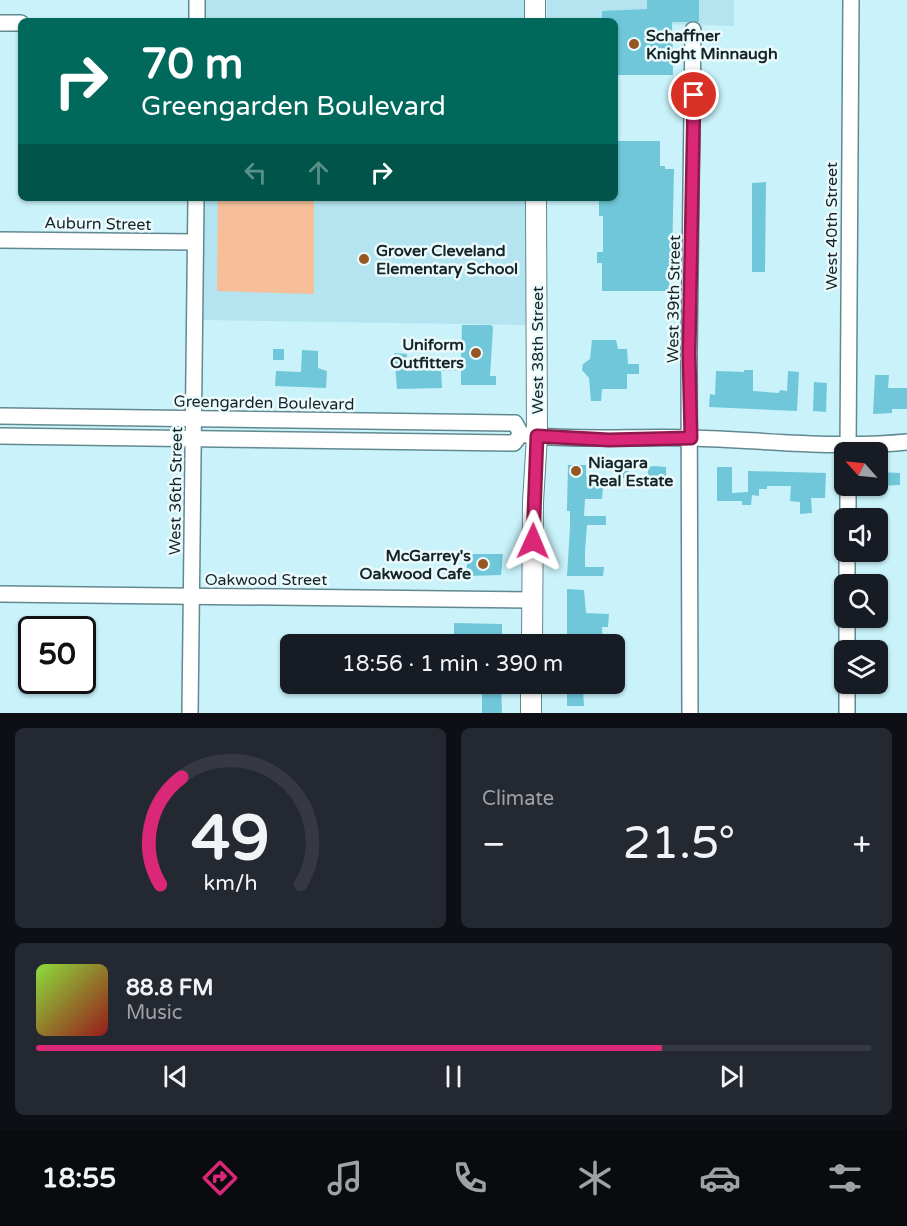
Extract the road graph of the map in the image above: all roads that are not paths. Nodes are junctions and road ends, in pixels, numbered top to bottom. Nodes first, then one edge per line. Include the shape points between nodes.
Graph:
1 (197, 0) edge
2 (536, 0) edge
3 (850, 0) edge
4 (197, 18) edge
5 (536, 18) edge
6 (0, 23) edge
7 (18, 23) edge
8 (693, 30) dead end
9 (196, 201) edge
10 (536, 201) edge
11 (0, 240) edge
12 (195, 242) junction
13 (0, 417) edge
14 (194, 420) junction
15 (529, 435) junction
16 (0, 436) edge
17 (691, 438) junction
18 (194, 439) junction
19 (848, 442) edge
20 (907, 442) edge
21 (888, 444) edge
22 (834, 447) edge
23 (0, 594) edge
24 (192, 597) junction
25 (532, 600) junction
26 (532, 634) edge
27 (531, 694) edge
28 (847, 694) edge
29 (190, 713) edge
30 (531, 713) edge
31 (690, 713) edge
32 (847, 713) edge

1 - 4 street
2 - 5 main road
3 - 19 street, West 40th Street
6 - 7 street
8 - 17 street, West 39th Street
9 - 12 street, West 36th Street
10 - 15 main road, West 38th Street
11 - 12 street, Auburn Street
12 - 14 street, West 36th Street
13 - 14 street, Greengarden Boulevard
14 - 15 street, Greengarden Boulevard via 515,423
14 - 18 street, West 36th Street
15 - 17 street, Greengarden Boulevard via 609,440
15 - 18 street, Greengarden Boulevard via 514,443
15 - 25 main road, West 38th Street
16 - 18 street, Greengarden Boulevard
17 - 22 street, Greengarden Boulevard
17 - 31 street, West 39th Street
18 - 24 street, West 36th Street
20 - 21 street, Greengarden Boulevard
23 - 24 street, Oakwood Street
24 - 25 street, Oakwood Street
24 - 29 street, West 36th Street
25 - 26 main road, West 38th Street
27 - 30 main road
28 - 32 street

